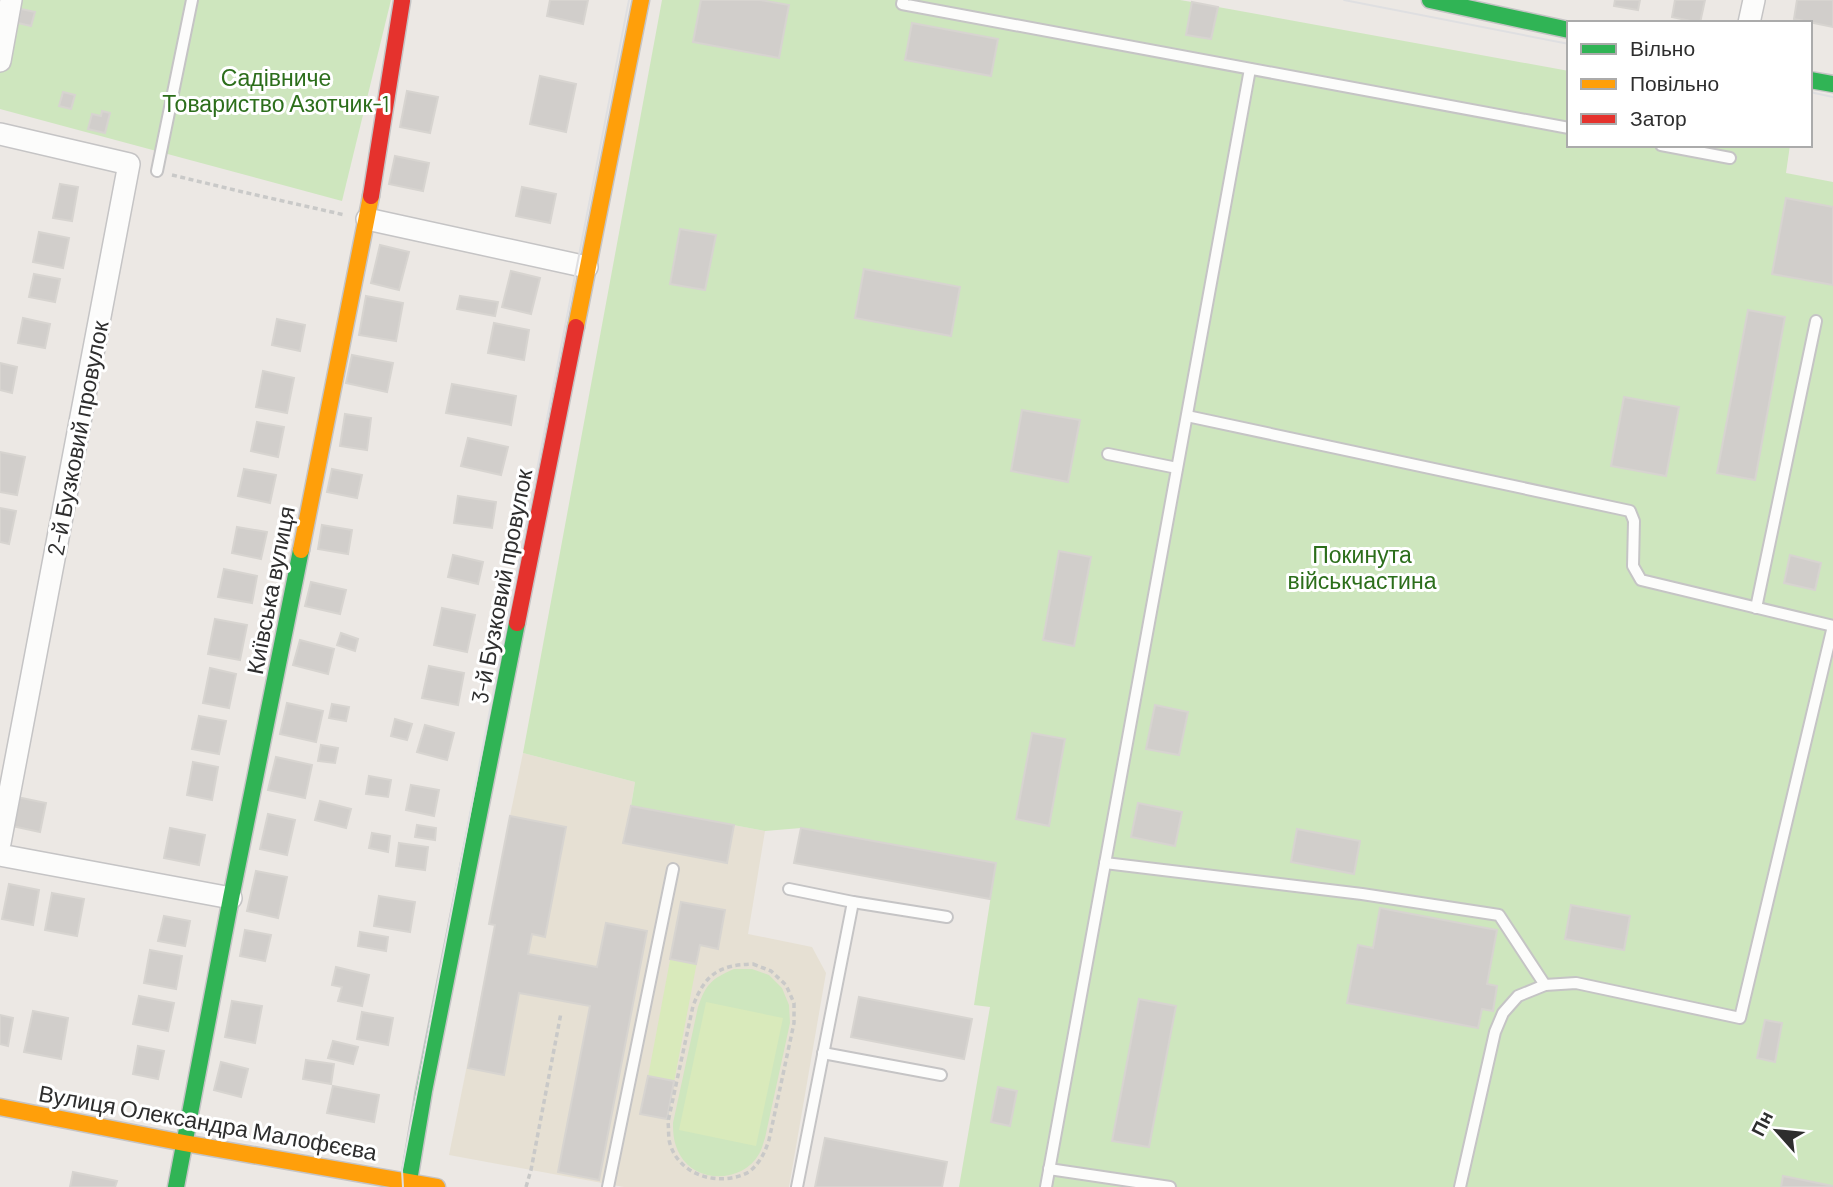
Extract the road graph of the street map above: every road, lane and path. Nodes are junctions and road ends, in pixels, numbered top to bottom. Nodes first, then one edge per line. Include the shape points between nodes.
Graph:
1 (11, 0) edge
2 (192, 0) edge
3 (641, 0) edge
4 (903, 0) edge
5 (1430, 0) edge
6 (1754, 0) edge
7 (402, 1) edge
8 (1749, 21) edge
9 (1567, 30) edge
10 (0, 61) edge
11 (1250, 69) junction
12 (1812, 80) edge
13 (1833, 84) edge
14 (1567, 128) edge
15 (0, 134) edge
16 (1672, 147) edge
17 (1730, 158) dead end
18 (157, 171) joint
19 (367, 219) junction
20 (587, 267) junction
21 (1816, 321) dead end
22 (1186, 416) junction
23 (1108, 454) dead end
24 (1177, 468) junction
25 (1756, 608) junction
26 (1833, 626) edge
27 (0, 842) edge
28 (0, 855) edge
29 (1105, 863) junction
30 (673, 869) dead end
31 (789, 889) dead end
32 (231, 898) junction
33 (853, 902) junction
34 (947, 917) dead end
35 (1545, 985) junction
36 (561, 1013) dead end
37 (823, 1053) junction
38 (941, 1075) dead end
39 (0, 1107) edge
40 (769, 1140) joint
41 (184, 1143) junction
42 (1049, 1169) junction
43 (409, 1181) junction
44 (176, 1187) edge
45 (437, 1187) edge
46 (526, 1187) edge
47 (608, 1187) edge
48 (797, 1187) edge
49 (1046, 1187) edge
50 (1170, 1187) edge
51 (1461, 1187) edge

1 - 10 street
2 - 18 lane
3 - 20 street, 3-й Бузковий провулок
4 - 11 lane via 902,4
5 - 9 street
6 - 8 street
7 - 19 street, Київська вулиця
11 - 14 lane
11 - 22 lane
12 - 13 street
15 - 27 street, 2-й Бузковий провулок via 129,164
16 - 17 lane
18 - 19 path
19 - 20 street
19 - 32 street, Київська вулиця
20 - 43 street, 3-й Бузковий провулок
21 - 25 lane
22 - 24 lane
22 - 25 lane via 1630,511 1633,566 1641,580
23 - 24 lane
24 - 29 lane
25 - 26 lane
26 - 35 lane via 1740,1018 1576,983
28 - 32 street
29 - 35 lane via 1499,915
29 - 42 lane
30 - 47 lane
31 - 33 lane
32 - 41 street, Київська вулиця
33 - 34 lane
33 - 37 lane
35 - 51 lane via 1518,996 1495,1032
36 - 46 path
37 - 38 lane
37 - 48 lane
39 - 41 street, Вулиця Олександра Малофєєва
40 - 40 path via 762,1158 730,1181 710,1181 691,1174 677,1160 669,1142 668,1122 693,1006 700,988 714,973 733,965 753,964 771,971 786,985 794,1003 794,1023
41 - 43 street, Вулиця Олександра Малофєєва
41 - 44 street, Київська вулиця
42 - 49 lane
42 - 50 lane
43 - 45 street

